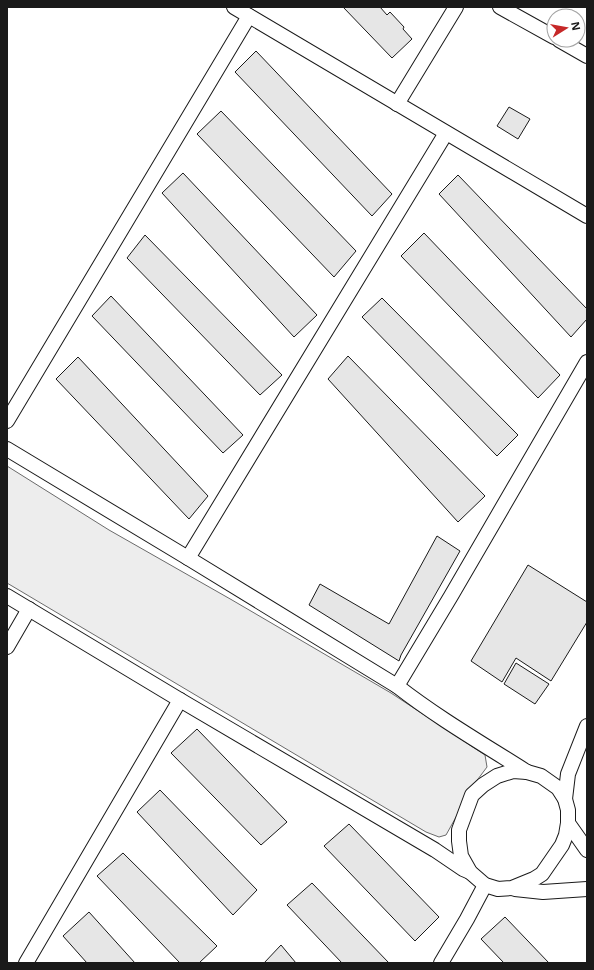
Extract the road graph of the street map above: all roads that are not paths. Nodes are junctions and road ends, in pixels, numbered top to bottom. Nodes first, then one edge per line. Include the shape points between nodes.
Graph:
1 (234, 7) edge
2 (456, 7) edge
3 (500, 7) edge
4 (249, 16) junction
5 (546, 33) edge
6 (573, 48) edge
7 (587, 56) edge
8 (397, 104) junction
9 (446, 133) junction
10 (587, 216) edge
11 (587, 362) edge
12 (7, 421) edge
13 (7, 449) edge
14 (188, 558) junction
15 (7, 596) edge
16 (29, 609) junction
17 (7, 647) edge
18 (397, 686) junction
19 (180, 700) junction
20 (587, 726) edge
21 (527, 772) junction
22 (565, 799) junction
23 (568, 823) junction
24 (587, 850) edge
25 (470, 872) junction
26 (485, 885) junction
27 (512, 888) junction
28 (587, 889) edge
29 (26, 963) edge
30 (441, 963) edge

1 - 4 street
2 - 8 street
3 - 5 street
4 - 8 street
4 - 12 street
6 - 7 street
8 - 9 street
9 - 10 street
9 - 14 street
11 - 18 street
13 - 14 street
14 - 18 street
15 - 16 street
16 - 17 street
16 - 19 street
18 - 21 street via 452,725
19 - 25 street
19 - 29 street
20 - 22 street via 568,774
21 - 22 street via 541,776 558,788
21 - 25 street via 513,771 497,776 472,795 459,830 461,856
22 - 23 street
23 - 24 street
23 - 27 street via 562,846 542,874 534,880
25 - 26 street
26 - 27 street via 498,889
26 - 30 street
27 - 28 street via 543,892

